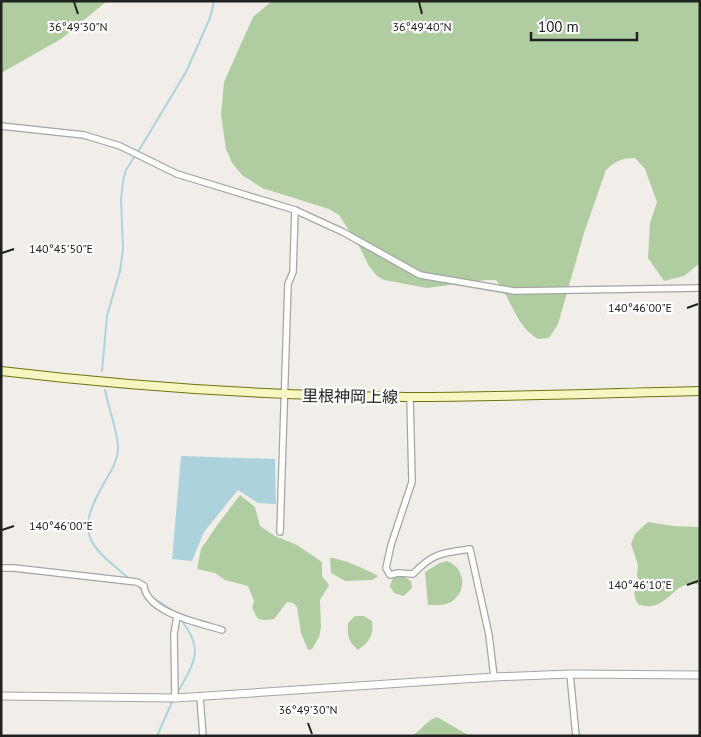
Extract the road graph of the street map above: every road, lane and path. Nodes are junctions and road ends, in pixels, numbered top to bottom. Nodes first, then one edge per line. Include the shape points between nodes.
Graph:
1 (1, 126) edge
2 (295, 210) junction
3 (700, 288) edge
4 (1, 371) edge
5 (700, 391) edge
6 (284, 394) junction
7 (410, 397) junction
8 (280, 532) dead end
9 (1, 568) edge
10 (177, 616) junction
11 (222, 630) dead end
12 (570, 674) junction
13 (700, 675) edge
14 (494, 677) junction
15 (1, 696) edge
16 (200, 697) junction
17 (175, 698) junction
18 (202, 736) edge
19 (576, 736) edge

1 - 2 street via 84,135 120,146 177,174
2 - 3 street via 343,232 420,275 514,291
2 - 6 street via 293,272 288,284
4 - 6 main road, 里根神岡上線
5 - 7 main road, 里根神岡上線
6 - 7 main road, 里根神岡上線
6 - 8 street
7 - 14 street via 412,482 386,568 390,576 412,574 425,561 441,553 470,549 489,635
9 - 10 street via 137,582 144,586 149,600
10 - 11 street
10 - 17 street via 174,634
12 - 13 street
12 - 14 street
12 - 19 street
14 - 16 street
15 - 17 street
16 - 17 street
16 - 18 street

